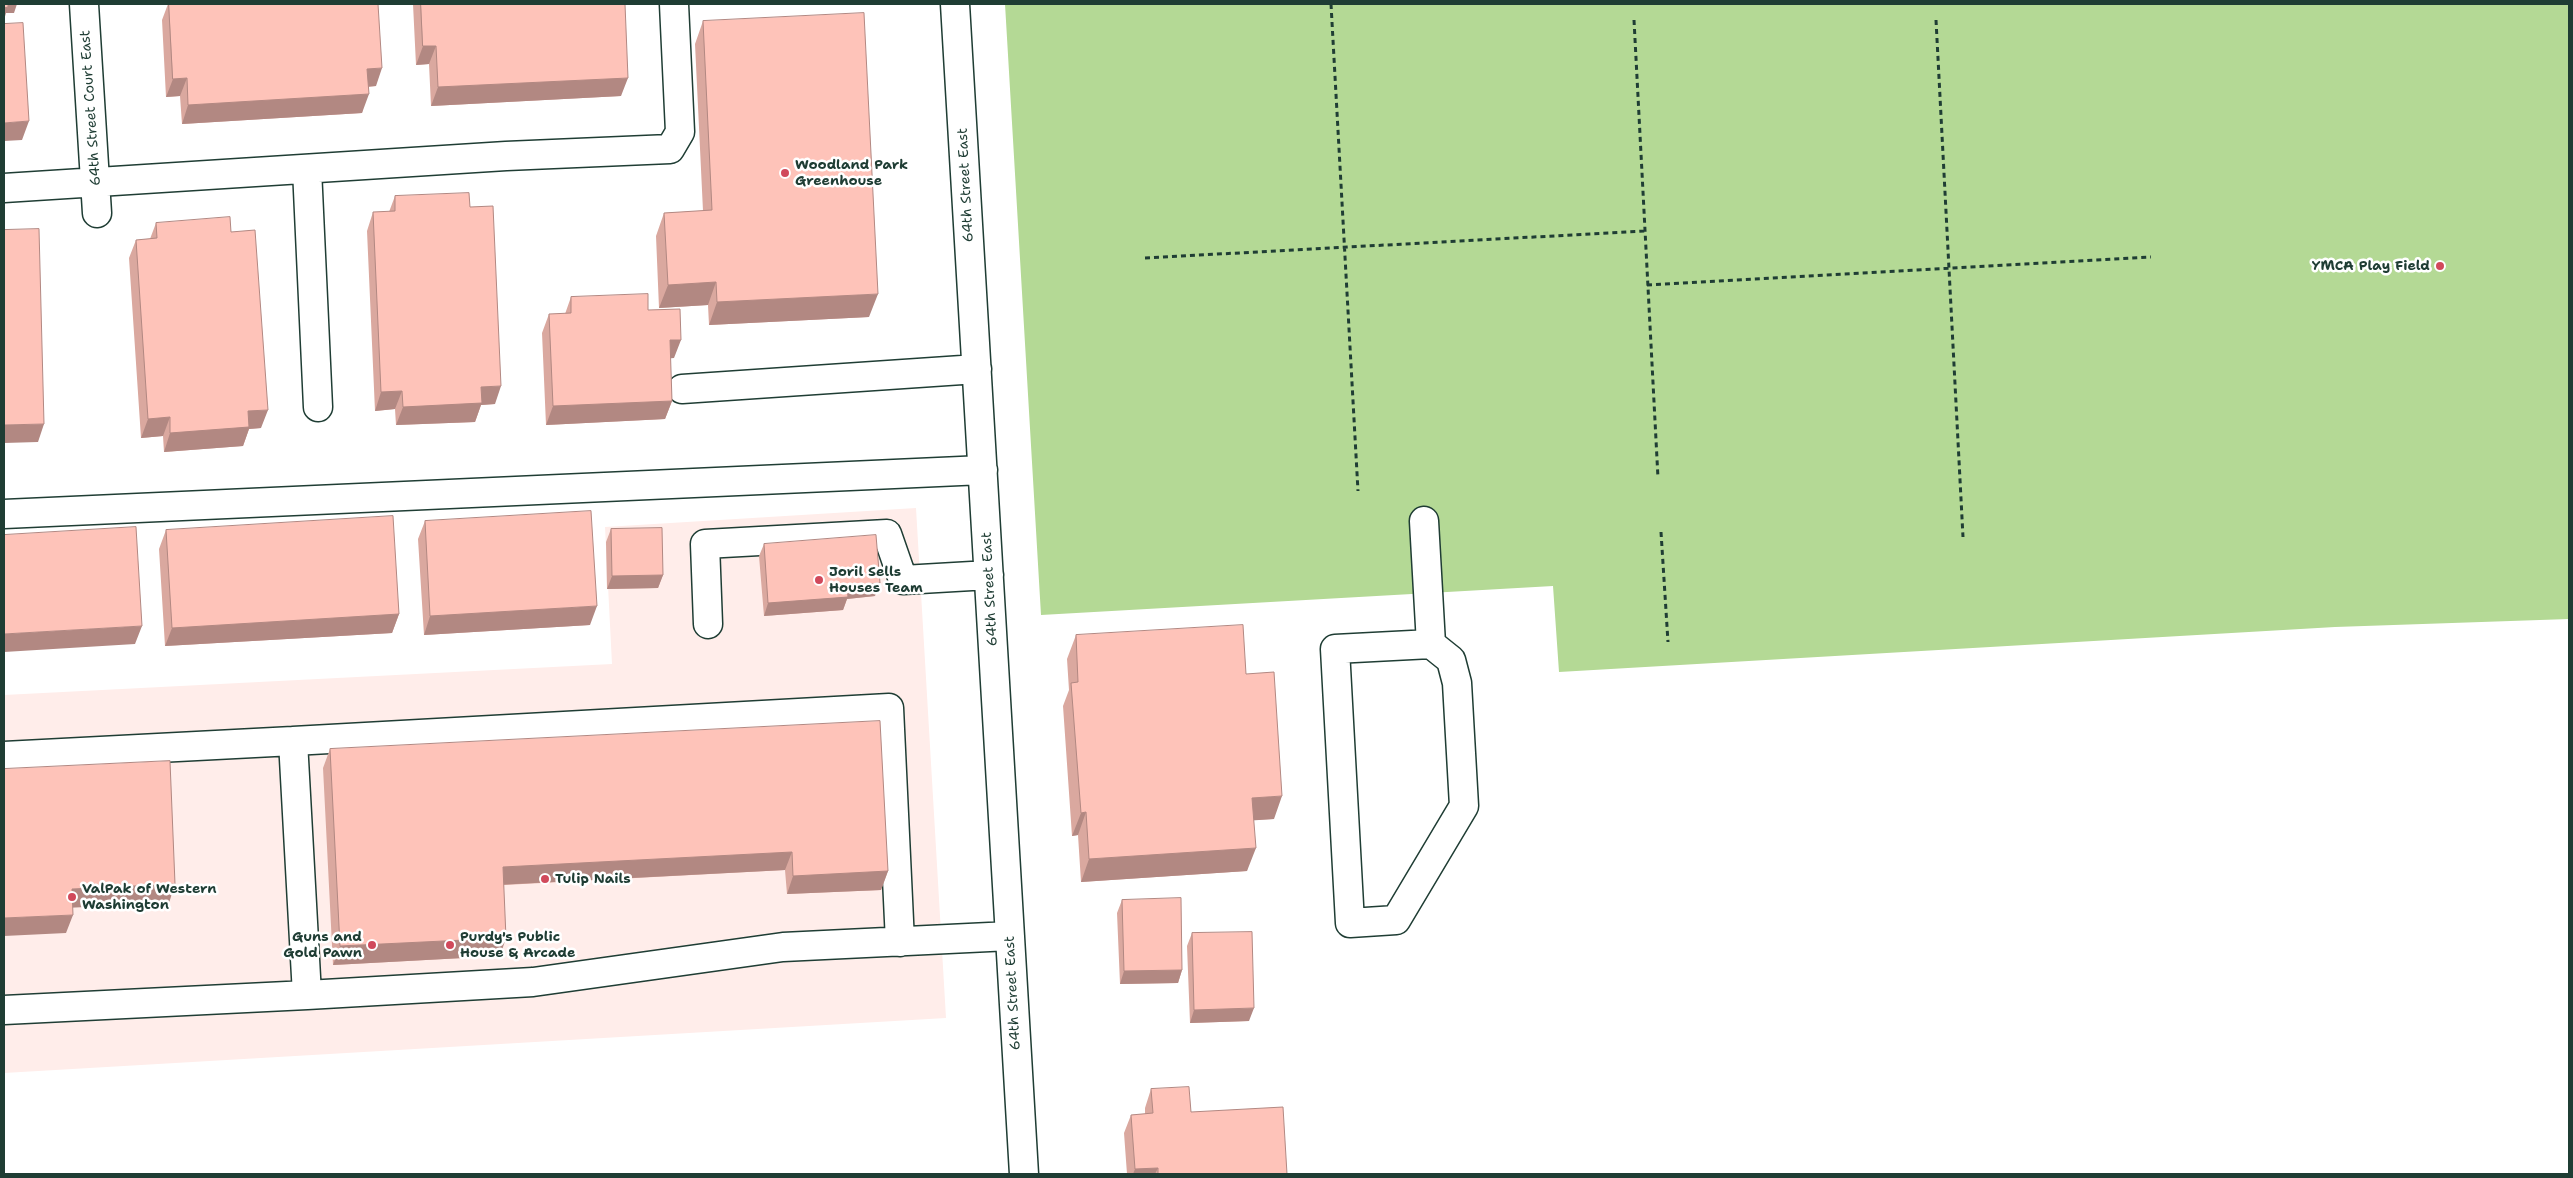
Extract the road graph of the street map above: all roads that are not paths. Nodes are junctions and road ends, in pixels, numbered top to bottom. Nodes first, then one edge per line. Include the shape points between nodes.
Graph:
1 (84, 4) edge
2 (674, 4) edge
3 (955, 4) edge
4 (307, 169) junction
5 (96, 184) junction
6 (4, 188) edge
7 (97, 212) dead end
8 (977, 369) junction
9 (682, 389) dead end
10 (318, 407) dead end
11 (983, 470) junction
12 (4, 514) edge
13 (1424, 521) dead end
14 (989, 575) junction
15 (708, 624) dead end
16 (1432, 644) junction
17 (292, 742) junction
18 (4, 756) edge
19 (1010, 936) junction
20 (900, 942) junction
21 (307, 994) junction
22 (4, 1010) edge
23 (1024, 1174) edge

1 - 5 street, 64th Street Court East
2 - 4 street via 680,132 670,149
3 - 8 street, 64th Street East
4 - 5 street
4 - 10 street
5 - 6 street
5 - 7 street, 64th Street Court East
8 - 9 street
8 - 11 street, 64th Street East
11 - 12 street
11 - 14 street, 64th Street East
13 - 16 street
14 - 15 street via 903,580 887,534 705,544
14 - 19 street, 64th Street East
16 - 16 street via 1451,660 1457,683 1464,806 1396,920 1350,922 1335,649
17 - 18 street
17 - 20 street via 889,708
17 - 21 street
19 - 20 street
19 - 23 street, 64th Street East
20 - 21 street via 783,947 533,982
21 - 22 street

